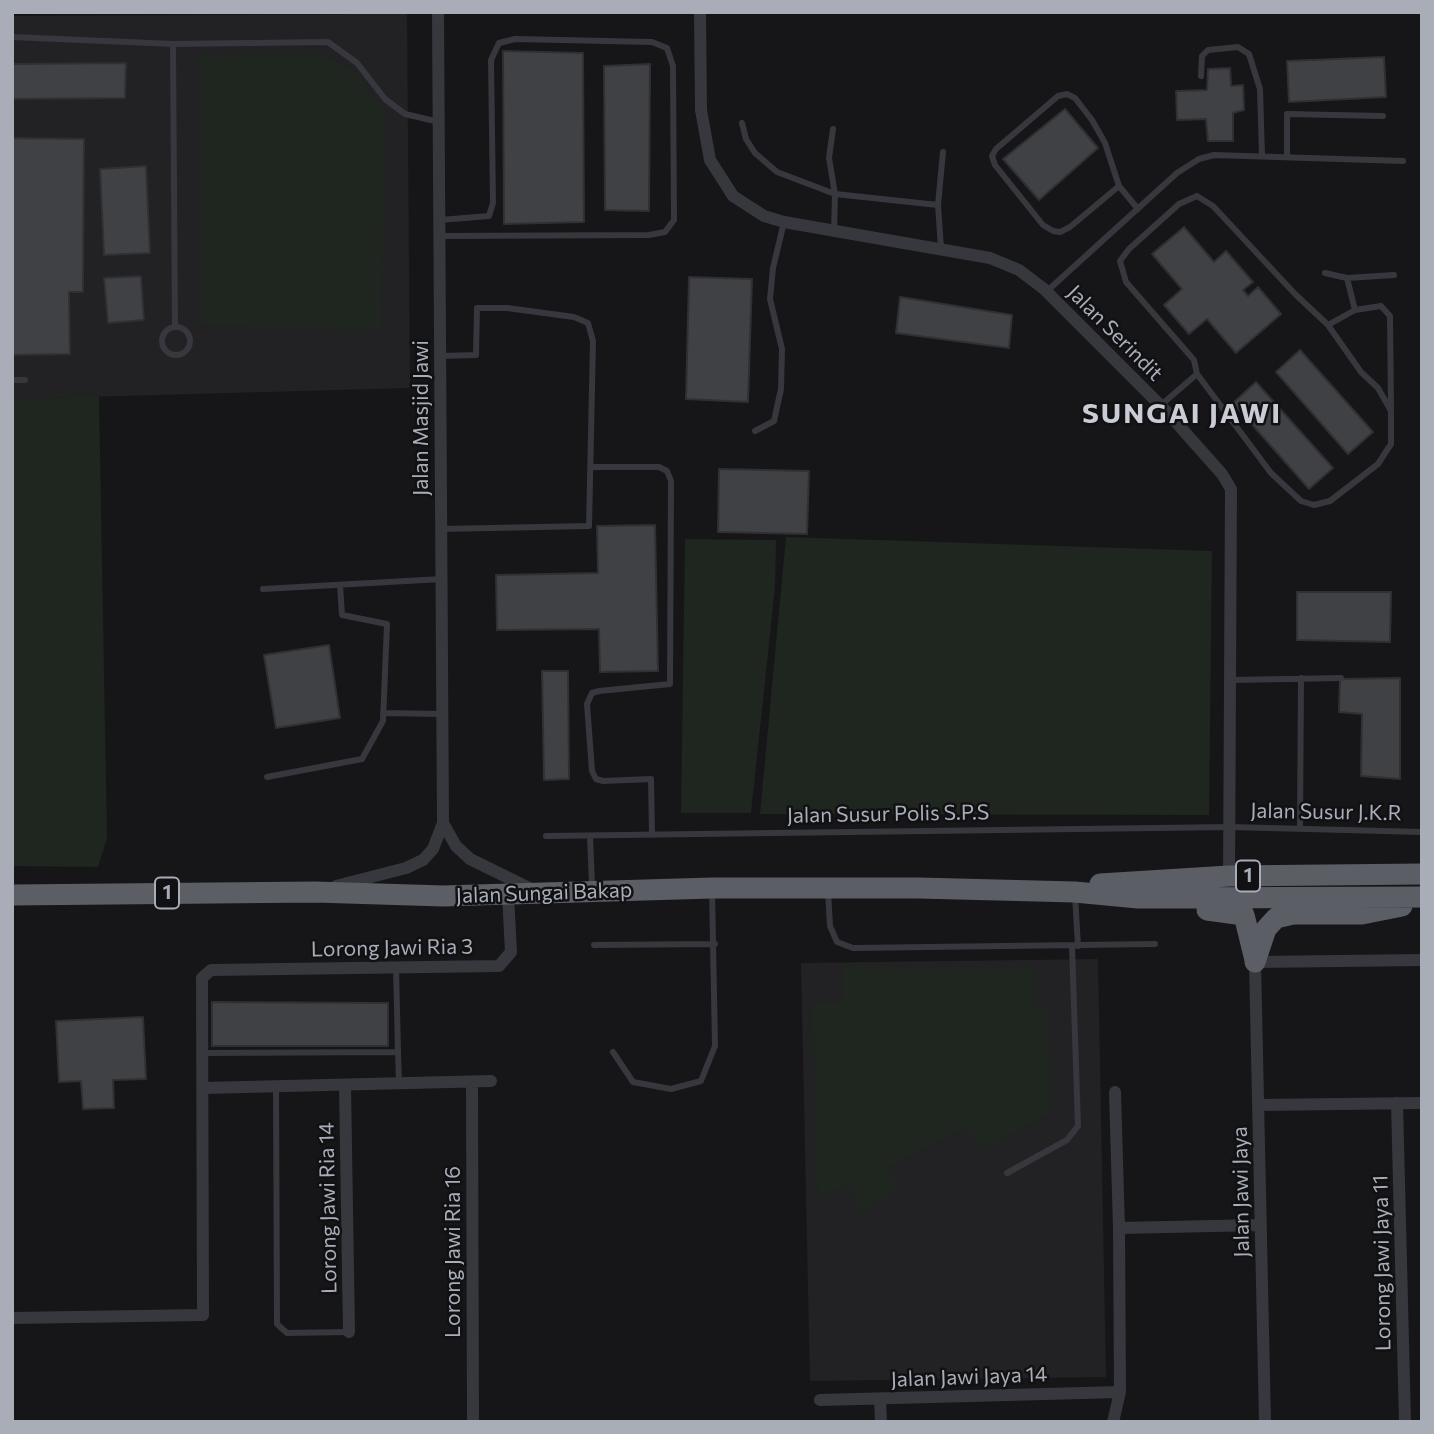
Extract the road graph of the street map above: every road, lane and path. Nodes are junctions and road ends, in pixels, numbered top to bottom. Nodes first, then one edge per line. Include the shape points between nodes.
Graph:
1 (439, 12) edge
2 (700, 12) edge
3 (12, 37) edge
4 (173, 44) junction
5 (1201, 76) dead end
6 (1382, 116) dead end
7 (439, 122) junction
8 (743, 123) dead end
9 (833, 129) dead end
10 (943, 152) dead end
11 (1262, 156) junction
12 (1287, 157) junction
13 (1403, 161) dead end
14 (1119, 186) junction
15 (835, 194) junction
16 (938, 205) junction
17 (1138, 209) junction
18 (440, 220) junction
19 (784, 222) junction
20 (834, 232) junction
21 (440, 236) junction
22 (941, 248) junction
23 (1325, 273) dead end
24 (1394, 275) dead end
25 (1347, 278) junction
26 (1046, 292) junction
27 (1355, 310) junction
28 (1328, 325) junction
29 (175, 327) junction
30 (440, 356) junction
31 (1197, 374) junction
32 (12, 380) edge
33 (26, 380) dead end
34 (1160, 405) junction
35 (1391, 411) junction
36 (755, 430) dead end
37 (592, 467) junction
38 (441, 529) junction
39 (442, 579) junction
40 (340, 585) junction
41 (264, 589) dead end
42 (1301, 678) junction
43 (1340, 678) dead end
44 (1230, 680) junction
45 (383, 713) junction
46 (442, 714) junction
47 (267, 777) dead end
48 (443, 823) junction
49 (1230, 827) junction
50 (1300, 829) junction
51 (1422, 832) edge
52 (652, 835) junction
53 (547, 836) dead end
54 (590, 836) junction
55 (1422, 874) edge
56 (1229, 887) junction
57 (712, 888) junction
58 (828, 889) junction
59 (593, 891) junction
60 (315, 892) junction
61 (1075, 892) junction
62 (539, 893) junction
63 (12, 895) edge
64 (508, 895) junction
65 (1138, 898) junction
66 (1422, 900) edge
67 (715, 944) junction
68 (1155, 944) dead end
69 (594, 945) dead end
70 (1075, 946) junction
71 (1422, 960) edge
72 (1255, 962) junction
73 (396, 967) junction
74 (398, 1052) junction
75 (613, 1052) dead end
76 (203, 1053) junction
77 (491, 1081) dead end
78 (472, 1082) junction
79 (399, 1083) junction
80 (345, 1085) junction
81 (276, 1086) junction
82 (203, 1087) junction
83 (1115, 1092) dead end
84 (1422, 1103) edge
85 (1397, 1104) junction
86 (1258, 1105) junction
87 (1007, 1173) dead end
88 (1261, 1226) junction
89 (1119, 1228) junction
90 (12, 1318) edge
91 (349, 1332) joint
92 (1120, 1392) junction
93 (880, 1399) junction
94 (820, 1400) dead end
95 (473, 1422) edge
96 (881, 1422) edge
97 (1113, 1422) edge
98 (1265, 1422) edge
99 (1405, 1422) edge

1 - 7 street, Jalan Masjid Jawi
2 - 19 street, Jalan Serindit via 701,110 710,160 733,196 764,216
3 - 4 lane
4 - 7 lane via 328,42 357,63 385,99 405,114
4 - 29 lane
5 - 11 lane via 1202,56 1208,50 1238,47 1249,54 1260,89
6 - 12 lane via 1287,114
7 - 18 street, Jalan Masjid Jawi
8 - 15 lane via 755,153 777,172
9 - 15 lane via 829,158
10 - 16 lane
11 - 12 lane
11 - 17 lane via 1199,159
12 - 13 lane
14 - 14 lane via 1060,233 1042,225 992,156 1058,96 1067,94 1093,120
14 - 17 lane
15 - 16 lane
15 - 20 lane
16 - 22 lane
17 - 26 lane
18 - 21 street, Jalan Masjid Jawi
18 - 21 lane via 489,216 493,203 491,60 499,43 515,39 652,42 667,48 673,66 674,220 665,232
19 - 20 street, Jalan Serindit
19 - 36 lane via 771,299 782,349 781,389 774,421
20 - 22 street, Jalan Serindit
21 - 30 street, Jalan Masjid Jawi
22 - 26 street, Jalan Serindit via 990,258 1019,270
23 - 25 lane
24 - 25 lane
25 - 27 lane
26 - 34 street, Jalan Serindit
27 - 28 lane
27 - 35 lane via 1381,306 1390,316
28 - 31 lane via 1213,206 1191,197 1147,231 1120,261 1126,282 1194,360
28 - 35 lane
29 - 29 lane via 183,329 190,340 188,348 177,355 168,352 162,339 166,330
30 - 37 lane via 477,355 477,308 574,317 587,323 593,341
30 - 38 street, Jalan Masjid Jawi
31 - 34 lane
31 - 35 lane via 1260,462 1288,492 1314,505 1349,489 1378,464 1391,444
32 - 33 lane
34 - 44 street, Jalan Serindit via 1231,489
37 - 38 lane via 589,526
37 - 52 lane via 659,467 671,481 670,684 600,691 592,693 587,704 592,771 603,781 651,779
38 - 39 street, Jalan Masjid Jawi
39 - 40 lane
39 - 46 street, Jalan Masjid Jawi
40 - 41 lane
40 - 45 lane via 342,615 387,624
42 - 43 lane
42 - 44 lane
42 - 50 lane
44 - 49 street, Jalan Serindit
45 - 46 lane
45 - 47 lane via 362,759
46 - 48 street, Jalan Masjid Jawi
48 - 60 street, Jalan Masjid Jawi via 433,849 423,860 406,869
48 - 62 street via 470,859
49 - 50 lane, Jalan Susur J.K.R
49 - 52 lane, Jalan Susur Polis S.P.S
49 - 56 street, Jalan Serindit
50 - 51 lane, Jalan Susur J.K.R
52 - 54 lane, Jalan Susur Polis S.P.S
53 - 54 lane, Jalan Susur Polis S.P.S
54 - 59 lane
55 - 56 highway, Jalan Sungai Bakap / 1
56 - 61 highway, Jalan Sungai Bakap / 1 via 1096,885
56 - 65 highway, Jalan Sungai Bakap / 1
56 - 66 highway, Jalan Sungai Bakap / 1
57 - 58 highway, Jalan Sungai Bakap / 1
57 - 59 highway, Jalan Sungai Bakap / 1
57 - 67 lane
58 - 61 highway, Jalan Sungai Bakap / 1
58 - 70 lane via 830,926 836,942 853,948
59 - 62 highway, Jalan Sungai Bakap / 1
60 - 63 highway, Jalan Sungai Bakap / 1
60 - 64 highway, Jalan Sungai Bakap / 1
61 - 65 highway, Jalan Sungai Bakap / 1
61 - 70 lane
62 - 64 highway, Jalan Sungai Bakap / 1
64 - 73 street, Lorong Jawi Ria 3 via 511,952 499,966
65 - 72 highway via 1244,915
66 - 72 highway via 1362,914 1276,918 1266,929
67 - 69 lane
67 - 75 lane via 715,1046 701,1081 671,1089 633,1082
68 - 70 lane
70 - 87 lane via 1078,1126 1067,1140
71 - 72 street
72 - 86 street, Jalan Jawi Jaya
73 - 74 lane
73 - 76 street, Lorong Jawi Ria 3 via 211,970 202,978
74 - 76 lane
74 - 79 lane
76 - 82 street
77 - 78 street
78 - 79 street
78 - 95 street, Lorong Jawi Ria 16
79 - 80 street
80 - 81 street
80 - 91 street, Lorong Jawi Ria 14
81 - 82 street
81 - 91 lane via 277,1324 287,1333
82 - 90 street via 203,1315
83 - 89 street
84 - 85 street
85 - 86 street
85 - 99 street, Lorong Jawi Jaya 11
86 - 88 street, Jalan Jawi Jaya
88 - 89 street
88 - 98 street, Jalan Jawi Jaya
89 - 92 street
92 - 93 street, Jalan Jawi Jaya 14
92 - 97 street
93 - 94 street, Jalan Jawi Jaya 14
93 - 96 street

